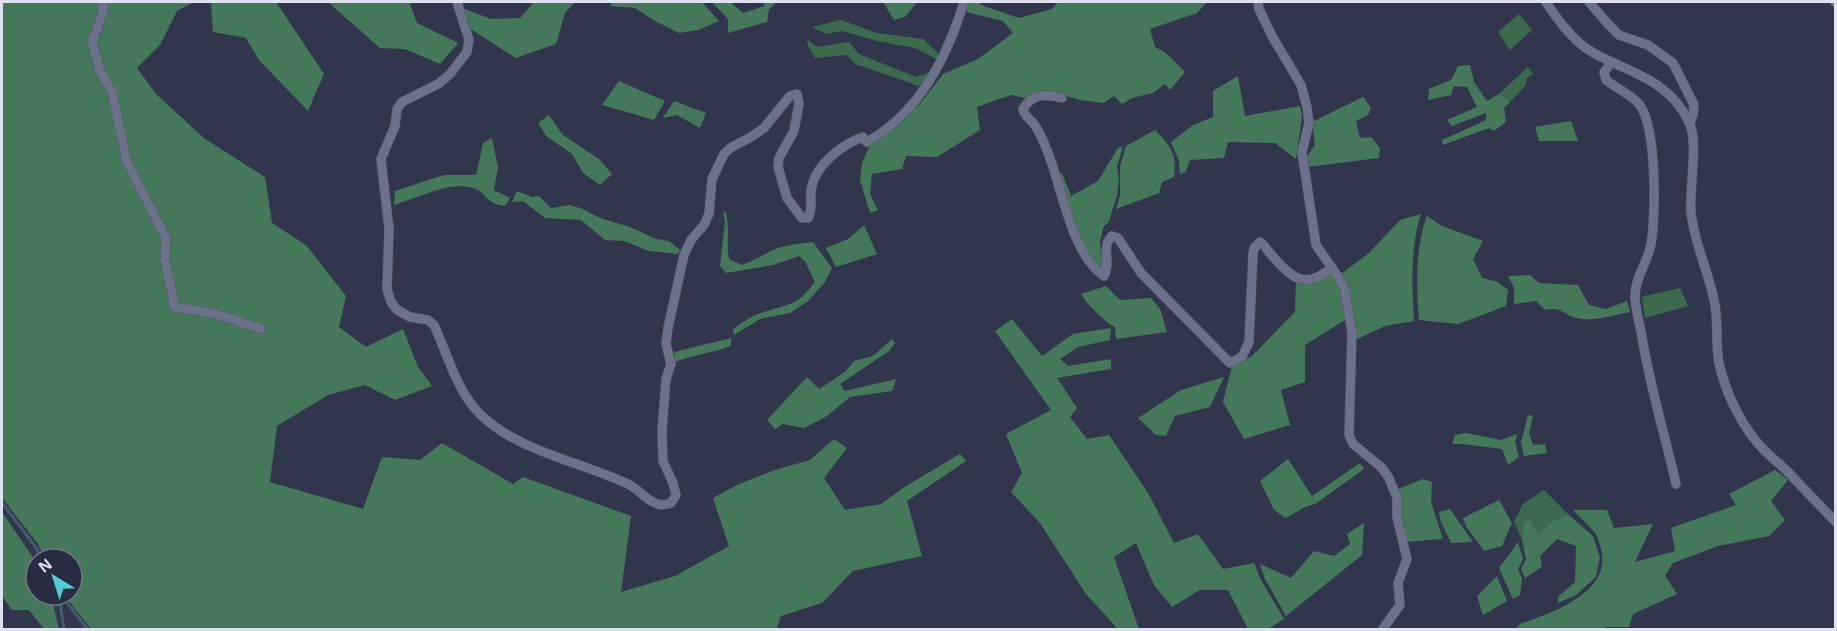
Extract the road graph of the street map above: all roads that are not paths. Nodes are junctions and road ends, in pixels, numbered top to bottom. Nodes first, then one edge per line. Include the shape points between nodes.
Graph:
1 (102, 2) edge
2 (457, 2) edge
3 (964, 2) edge
4 (1258, 2) edge
5 (1546, 2) edge
6 (1589, 2) edge
7 (1612, 62) junction
8 (1062, 98) dead end
9 (1690, 123) junction
10 (1332, 267) junction
11 (261, 329) dead end
12 (1677, 484) dead end
13 (1836, 522) edge
14 (1382, 630) edge

1 - 11 street via 104,10 92,41 100,70 112,92 127,162 166,238 165,260 176,307 213,313
2 - 3 street via 469,40 467,52 438,84 402,102 381,159 387,196 387,290 391,302 397,310 434,325 462,388 479,413 501,430 630,485 660,505 671,503 676,495 663,461 662,445 664,395 671,364 666,344 671,309 684,255 709,214 712,179 724,154 764,128 790,96 797,94 794,131 778,167 787,198 802,218 808,218 812,212 812,188 831,157 854,140 863,137 867,142 875,137 924,91 950,44
4 - 10 street via 1272,36 1301,85 1309,123 1302,152 1316,245
5 - 7 street via 1575,39
6 - 9 street via 1619,35 1648,45 1673,63 1694,105
7 - 9 street via 1665,91
7 - 12 street via 1604,72 1606,80 1639,104 1650,133 1653,229 1635,297 1649,381
8 - 10 street via 1043,94 1026,102 1023,109 1048,152 1077,240 1087,256 1104,276 1108,268 1108,240 1112,236 1118,238 1141,273 1230,363 1242,357 1250,342 1253,254 1257,244 1264,244 1286,270 1301,280 1311,281
9 - 13 street via 1691,212 1718,316 1719,362 1726,387 1756,442
10 - 14 street via 1344,288 1352,332 1349,435 1353,444 1382,467 1389,478 1397,498 1397,517 1407,559 1398,583 1400,605

